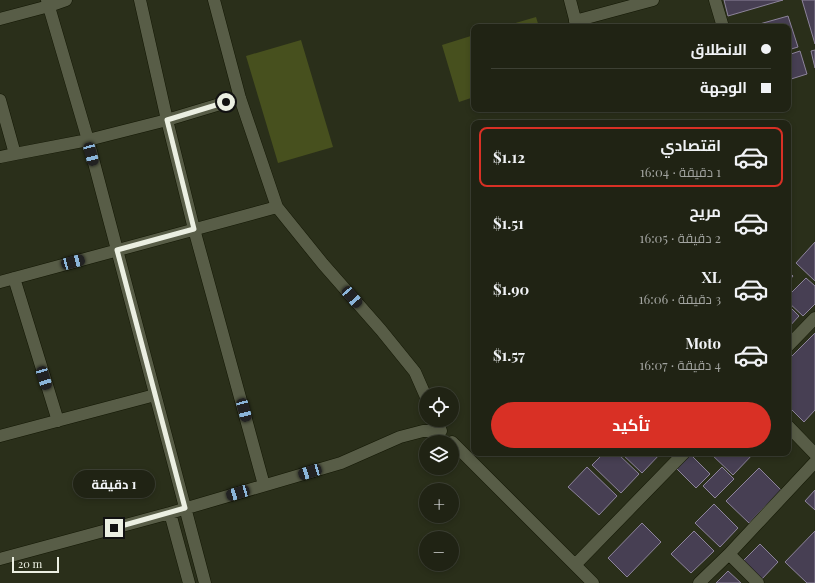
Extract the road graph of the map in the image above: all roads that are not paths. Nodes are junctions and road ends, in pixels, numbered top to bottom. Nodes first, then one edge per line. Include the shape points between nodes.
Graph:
1 (66, 0) edge
2 (140, 0) edge
3 (214, 0) edge
4 (570, 0) edge
5 (653, 0) edge
6 (715, 0) edge
7 (48, 3) edge
8 (0, 19) edge
9 (576, 24) edge
10 (722, 24) edge
11 (240, 98) junction
12 (0, 100) edge
13 (167, 120) junction
14 (88, 140) junction
15 (15, 154) junction
16 (0, 157) edge
17 (277, 207) junction
18 (194, 229) junction
19 (117, 250) junction
20 (14, 278) junction
21 (0, 282) edge
22 (815, 318) edge
23 (791, 343) edge
24 (422, 387) edge
25 (155, 395) junction
26 (58, 421) junction
27 (439, 427) edge
28 (791, 429) edge
29 (441, 431) junction
30 (445, 435) edge
31 (0, 436) edge
32 (459, 449) edge
33 (815, 454) edge
34 (681, 456) edge
35 (815, 462) edge
36 (264, 485) junction
37 (185, 508) junction
38 (170, 513) junction
39 (729, 554) junction
40 (0, 559) edge
41 (575, 565) junction
42 (189, 583) edge
43 (205, 583) edge
44 (593, 583) edge
45 (699, 583) edge
46 (758, 583) edge

1 - 7 street
2 - 13 street
3 - 11 street
4 - 9 street
5 - 9 street
6 - 10 street
7 - 8 street
7 - 14 street
11 - 13 street
11 - 17 street
12 - 15 street
13 - 14 street
13 - 18 street
14 - 15 street
14 - 19 street
15 - 16 street
17 - 18 street
17 - 24 street via 415,372
18 - 19 street
18 - 36 street
19 - 20 street
19 - 25 street
20 - 21 street
20 - 26 street
22 - 23 street
25 - 26 street
25 - 37 street
26 - 31 street
27 - 29 street
28 - 33 street
29 - 30 street
29 - 36 street via 423,431 400,437 341,463
32 - 41 street
34 - 41 street
35 - 39 street
36 - 37 street
37 - 38 street
37 - 43 street
38 - 40 street
38 - 42 street
39 - 45 street
39 - 46 street
41 - 44 street

